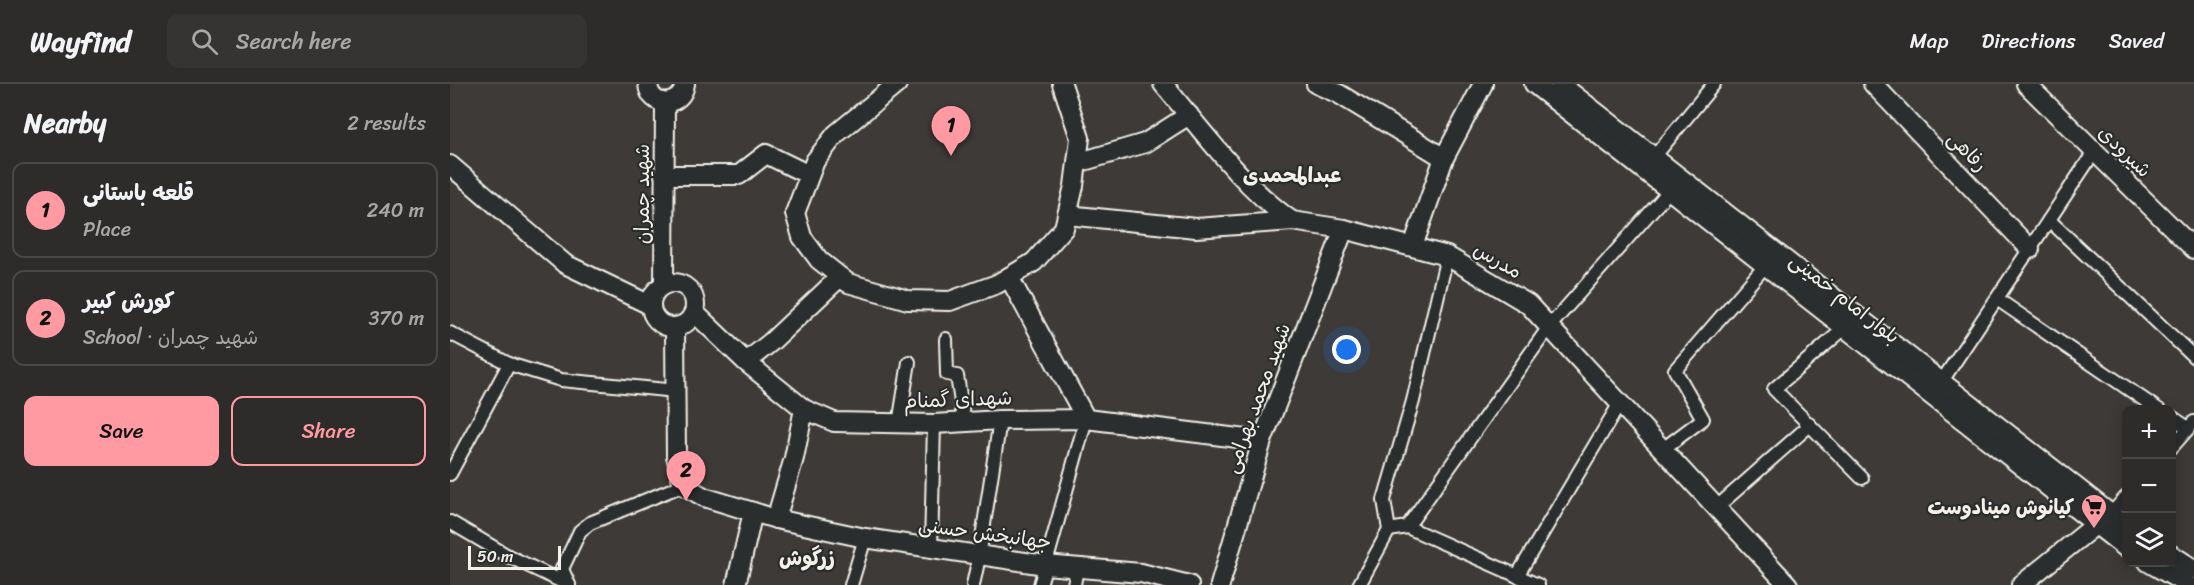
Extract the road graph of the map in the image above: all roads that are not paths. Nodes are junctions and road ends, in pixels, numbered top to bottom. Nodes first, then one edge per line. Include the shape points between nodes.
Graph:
1 (648, 84) edge
2 (897, 84) edge
3 (1062, 84) edge
4 (1163, 84) edge
5 (1316, 84) edge
6 (1483, 84) edge
7 (1534, 84) edge
8 (1560, 84) edge
9 (1714, 84) edge
10 (1874, 84) edge
11 (2026, 84) edge
12 (687, 85) edge
13 (665, 103) junction
14 (1189, 115) junction
15 (2094, 152) junction
16 (1654, 157) junction
17 (1444, 158) junction
18 (1077, 164) junction
19 (450, 165) edge
20 (664, 175) junction
21 (809, 175) junction
22 (1670, 190) junction
23 (1067, 215) junction
24 (2049, 220) junction
25 (1292, 221) junction
26 (1344, 229) junction
27 (1413, 246) junction
28 (2030, 249) junction
29 (2194, 249) edge
30 (1447, 256) junction
31 (1766, 265) junction
32 (840, 277) junction
33 (1009, 277) junction
34 (664, 284) junction
35 (1996, 299) junction
36 (650, 304) junction
37 (694, 313) junction
38 (1549, 327) junction
39 (1846, 327) junction
40 (675, 328) junction
41 (450, 333) edge
42 (946, 339) dead end
43 (2194, 357) edge
44 (746, 362) junction
45 (909, 362) dead end
46 (509, 363) junction
47 (1942, 381) junction
48 (677, 392) junction
49 (1620, 403) junction
50 (2152, 405) edge
51 (804, 409) junction
52 (1086, 419) junction
53 (2176, 419) edge
54 (1000, 420) junction
55 (964, 422) junction
56 (899, 424) junction
57 (934, 424) junction
58 (1810, 425) junction
59 (2191, 425) edge
60 (1262, 441) junction
61 (2176, 442) edge
62 (1663, 449) junction
63 (454, 458) edge
64 (450, 474) edge
65 (1862, 478) dead end
66 (683, 485) junction
67 (2122, 502) edge
68 (1717, 507) junction
69 (753, 512) junction
70 (2111, 514) junction
71 (776, 519) junction
72 (450, 522) edge
73 (2122, 522) edge
74 (2095, 524) junction
75 (1407, 527) junction
76 (1389, 530) junction
77 (865, 538) junction
78 (2122, 544) edge
79 (931, 549) junction
80 (979, 557) junction
81 (2176, 558) edge
82 (1045, 565) junction
83 (2157, 567) edge
84 (2194, 569) edge
85 (1076, 576) edge
86 (1517, 576) junction
87 (1122, 578) edge
88 (1159, 581) edge
89 (569, 585) edge
90 (736, 585) edge
91 (851, 585) edge
92 (973, 585) edge
93 (1040, 585) edge
94 (1189, 585) edge
95 (1220, 585) edge
96 (1359, 585) edge
97 (1538, 585) edge
98 (1788, 585) edge
99 (2021, 585) edge
100 (2188, 585) edge

1 - 13 street via 653,98
2 - 21 street via 837,134
3 - 18 street via 1080,138
4 - 14 street
5 - 17 street
6 - 17 street
7 - 22 street, بلوار امام خمینی
8 - 16 street, بلوار امام خمینی
9 - 16 street
10 - 28 street, رفاهی
11 - 15 street, شیرودی
12 - 13 street via 677,100
13 - 20 street, شهید چمران
14 - 18 street via 1145,142
14 - 25 street via 1246,180
15 - 24 street
15 - 29 street, شیرودی
16 - 47 street, بلوار امام خمینی
17 - 27 street
18 - 23 street
19 - 36 street via 565,264
20 - 21 street via 739,175 766,154
20 - 34 street, شهید چمران
21 - 32 street via 795,213 802,237 819,260
22 - 31 street, بلوار امام خمینی
22 - 38 street
23 - 25 street, مدرس via 1196,228
23 - 33 street via 1064,228 1034,262
24 - 28 street
24 - 43 street
25 - 26 street, مدرس
26 - 27 street, مدرس
26 - 60 street, شهید محمد بهرامی
27 - 30 street, مدرس
28 - 35 street
30 - 38 street, مدرس via 1528,304
30 - 76 street via 1413,401 1384,501
31 - 39 street, بلوار امام خمینی
31 - 62 street via 1676,370 1704,419
32 - 33 street via 848,283 908,300 950,301
32 - 44 street
33 - 52 street
34 - 36 street via 654,292
34 - 37 street via 677,283 688,289 695,300
35 - 47 street
35 - 50 street
36 - 40 street via 653,317 662,326
37 - 40 street via 687,323
37 - 44 street, شهدای گمنام
38 - 49 street, مدرس
38 - 75 street
39 - 58 street via 1774,389
39 - 74 street, بلوار امام خمینی
40 - 48 street
41 - 46 street
42 - 55 street via 947,374 957,376
44 - 51 street, شهدای گمنام
45 - 56 street
46 - 48 street via 561,380
46 - 63 street
47 - 70 street, بلوار امام خمینی
48 - 66 street via 676,456
49 - 62 street, مدرس
49 - 86 street
51 - 56 street, شهدای گمنام via 834,422
51 - 71 street
52 - 54 street, شهدای گمنام
52 - 60 street, شهدای گمنام
52 - 82 street
53 - 59 street
54 - 55 street, شهدای گمنام
54 - 80 street
55 - 57 street, شهدای گمنام
56 - 57 street, شهدای گمنام
57 - 79 street
58 - 65 street
58 - 68 street
59 - 61 street
60 - 95 street, شهید محمد بهرامی
62 - 68 street, مدرس
63 - 64 street
66 - 69 street via 704,497
66 - 89 street via 590,523 580,531 562,569
67 - 70 street
68 - 98 street, مدرس
69 - 71 street
69 - 90 street
70 - 73 street, بلوار امام خمینی
70 - 74 street
71 - 77 street, جهانبخش حسنی
72 - 89 street
74 - 78 street, بلوار امام خمینی
74 - 99 street
75 - 76 street
75 - 86 street
76 - 96 street
77 - 79 street, جهانبخش حسنی
77 - 91 street
79 - 80 street, جهانبخش حسنی
80 - 82 street, جهانبخش حسنی
80 - 92 street
81 - 84 street
82 - 85 street, جهانبخش حسنی
82 - 93 street
83 - 100 street
85 - 87 street, جهانبخش حسنی
86 - 97 street
87 - 88 street, جهانبخش حسنی
88 - 94 street, جهانبخش حسنی

